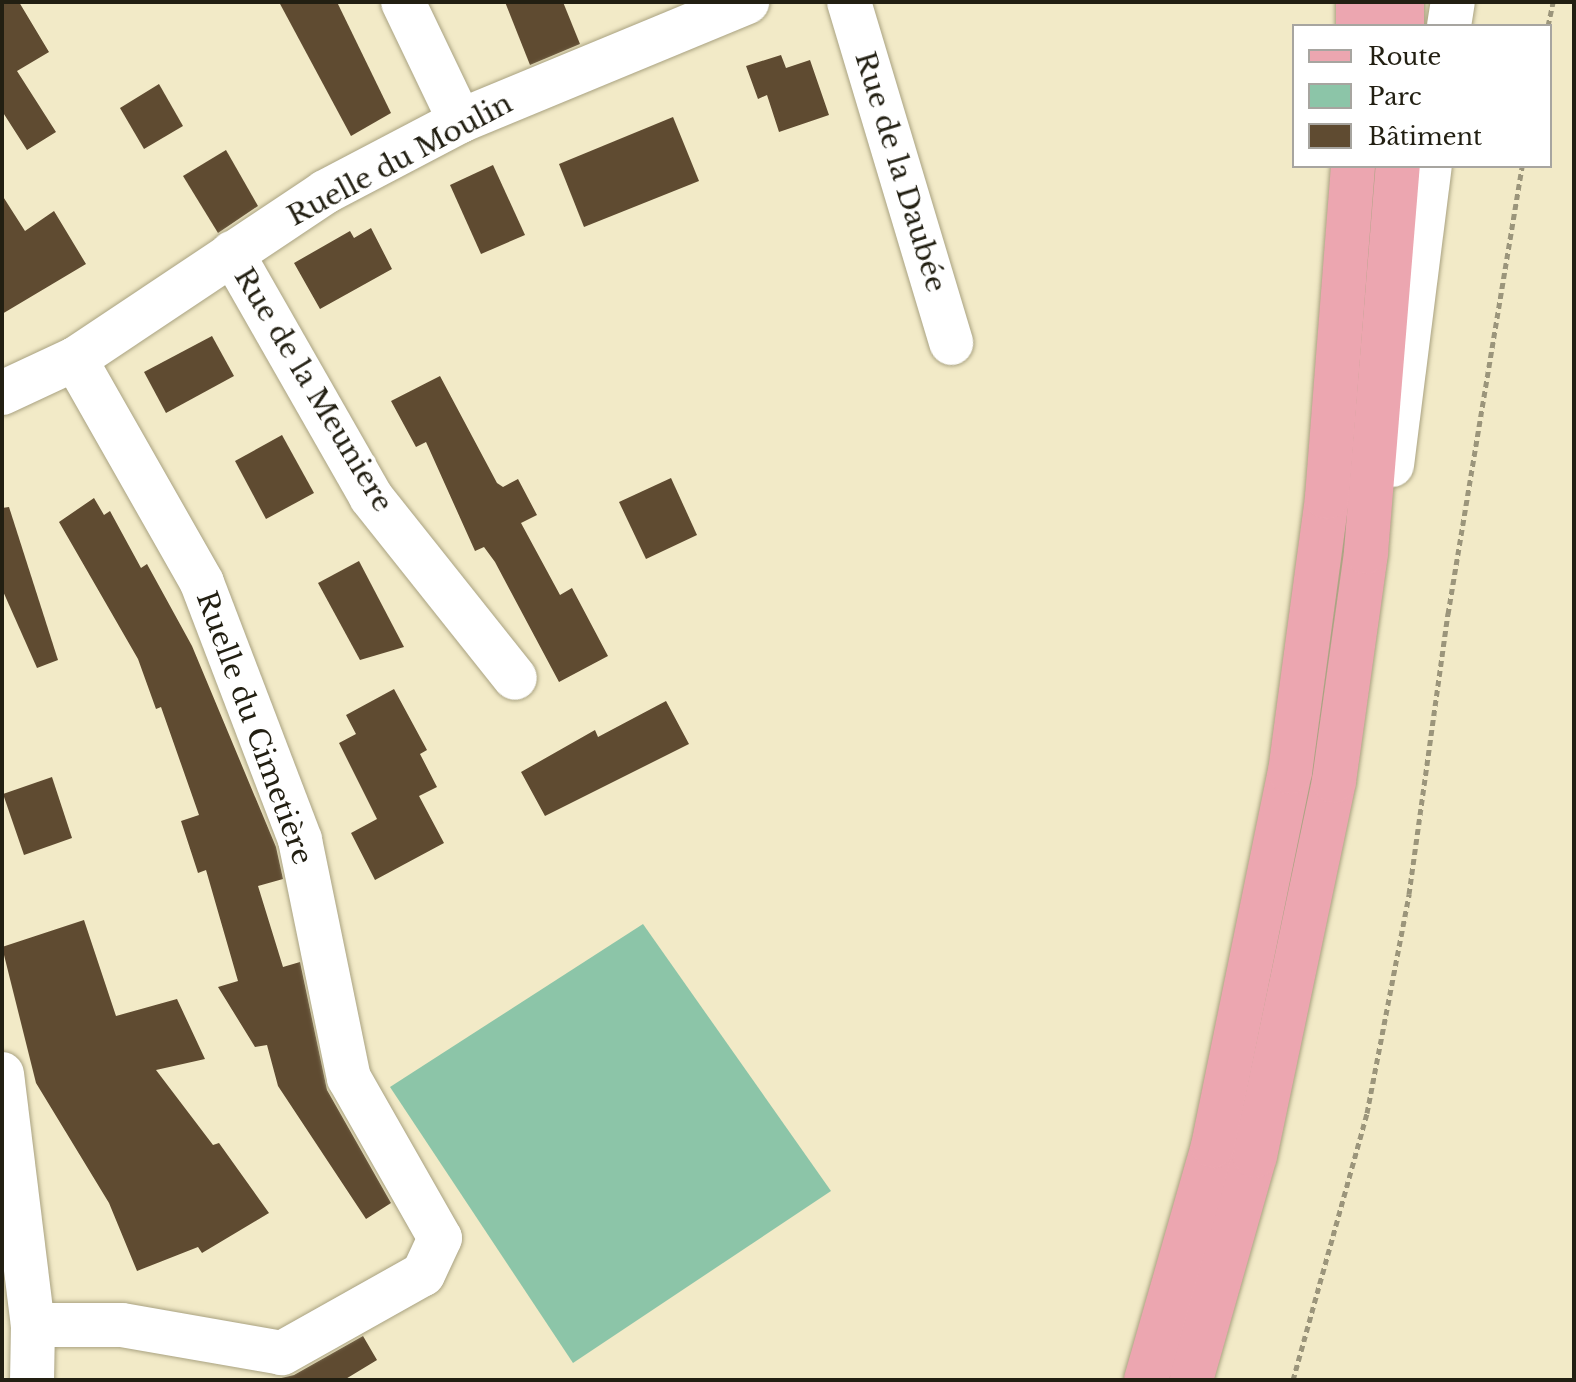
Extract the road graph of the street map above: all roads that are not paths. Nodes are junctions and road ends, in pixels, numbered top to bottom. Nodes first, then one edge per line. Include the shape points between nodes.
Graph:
1 (403, 2) edge
2 (747, 2) edge
3 (849, 2) edge
4 (1358, 2) edge
5 (1402, 2) edge
6 (1453, 2) edge
7 (1358, 24) edge
8 (1402, 24) edge
9 (1449, 24) edge
10 (460, 121) junction
11 (1353, 168) edge
12 (1398, 168) edge
13 (1430, 168) edge
14 (232, 253) junction
15 (951, 343) dead end
16 (75, 359) junction
17 (3, 391) edge
18 (515, 678) dead end
19 (1345, 715) junction
20 (2, 1074) edge
21 (33, 1325) junction
22 (287, 1366) edge
23 (32, 1380) edge
24 (1146, 1380) edge
25 (1191, 1380) edge

1 - 10 street
2 - 10 street, Ruelle du Moulin
3 - 15 street, Rue de la Daubée
4 - 7 main road
5 - 8 main road
6 - 9 street
10 - 14 street, Ruelle du Moulin via 325,192
11 - 24 main road via 1337,410 1293,758 1213,1146
12 - 19 main road via 1366,552
13 - 19 street via 1395,448
14 - 16 street, Ruelle du Moulin
14 - 18 street, Rue de la Meuniere via 371,497
16 - 17 street, Ruelle du Moulin
16 - 22 street, Ruelle du Cimetière via 202,583 300,840 349,1078 440,1238 423,1274
19 - 25 main road via 1275,1071
20 - 21 street
21 - 22 street via 122,1325
21 - 23 street

